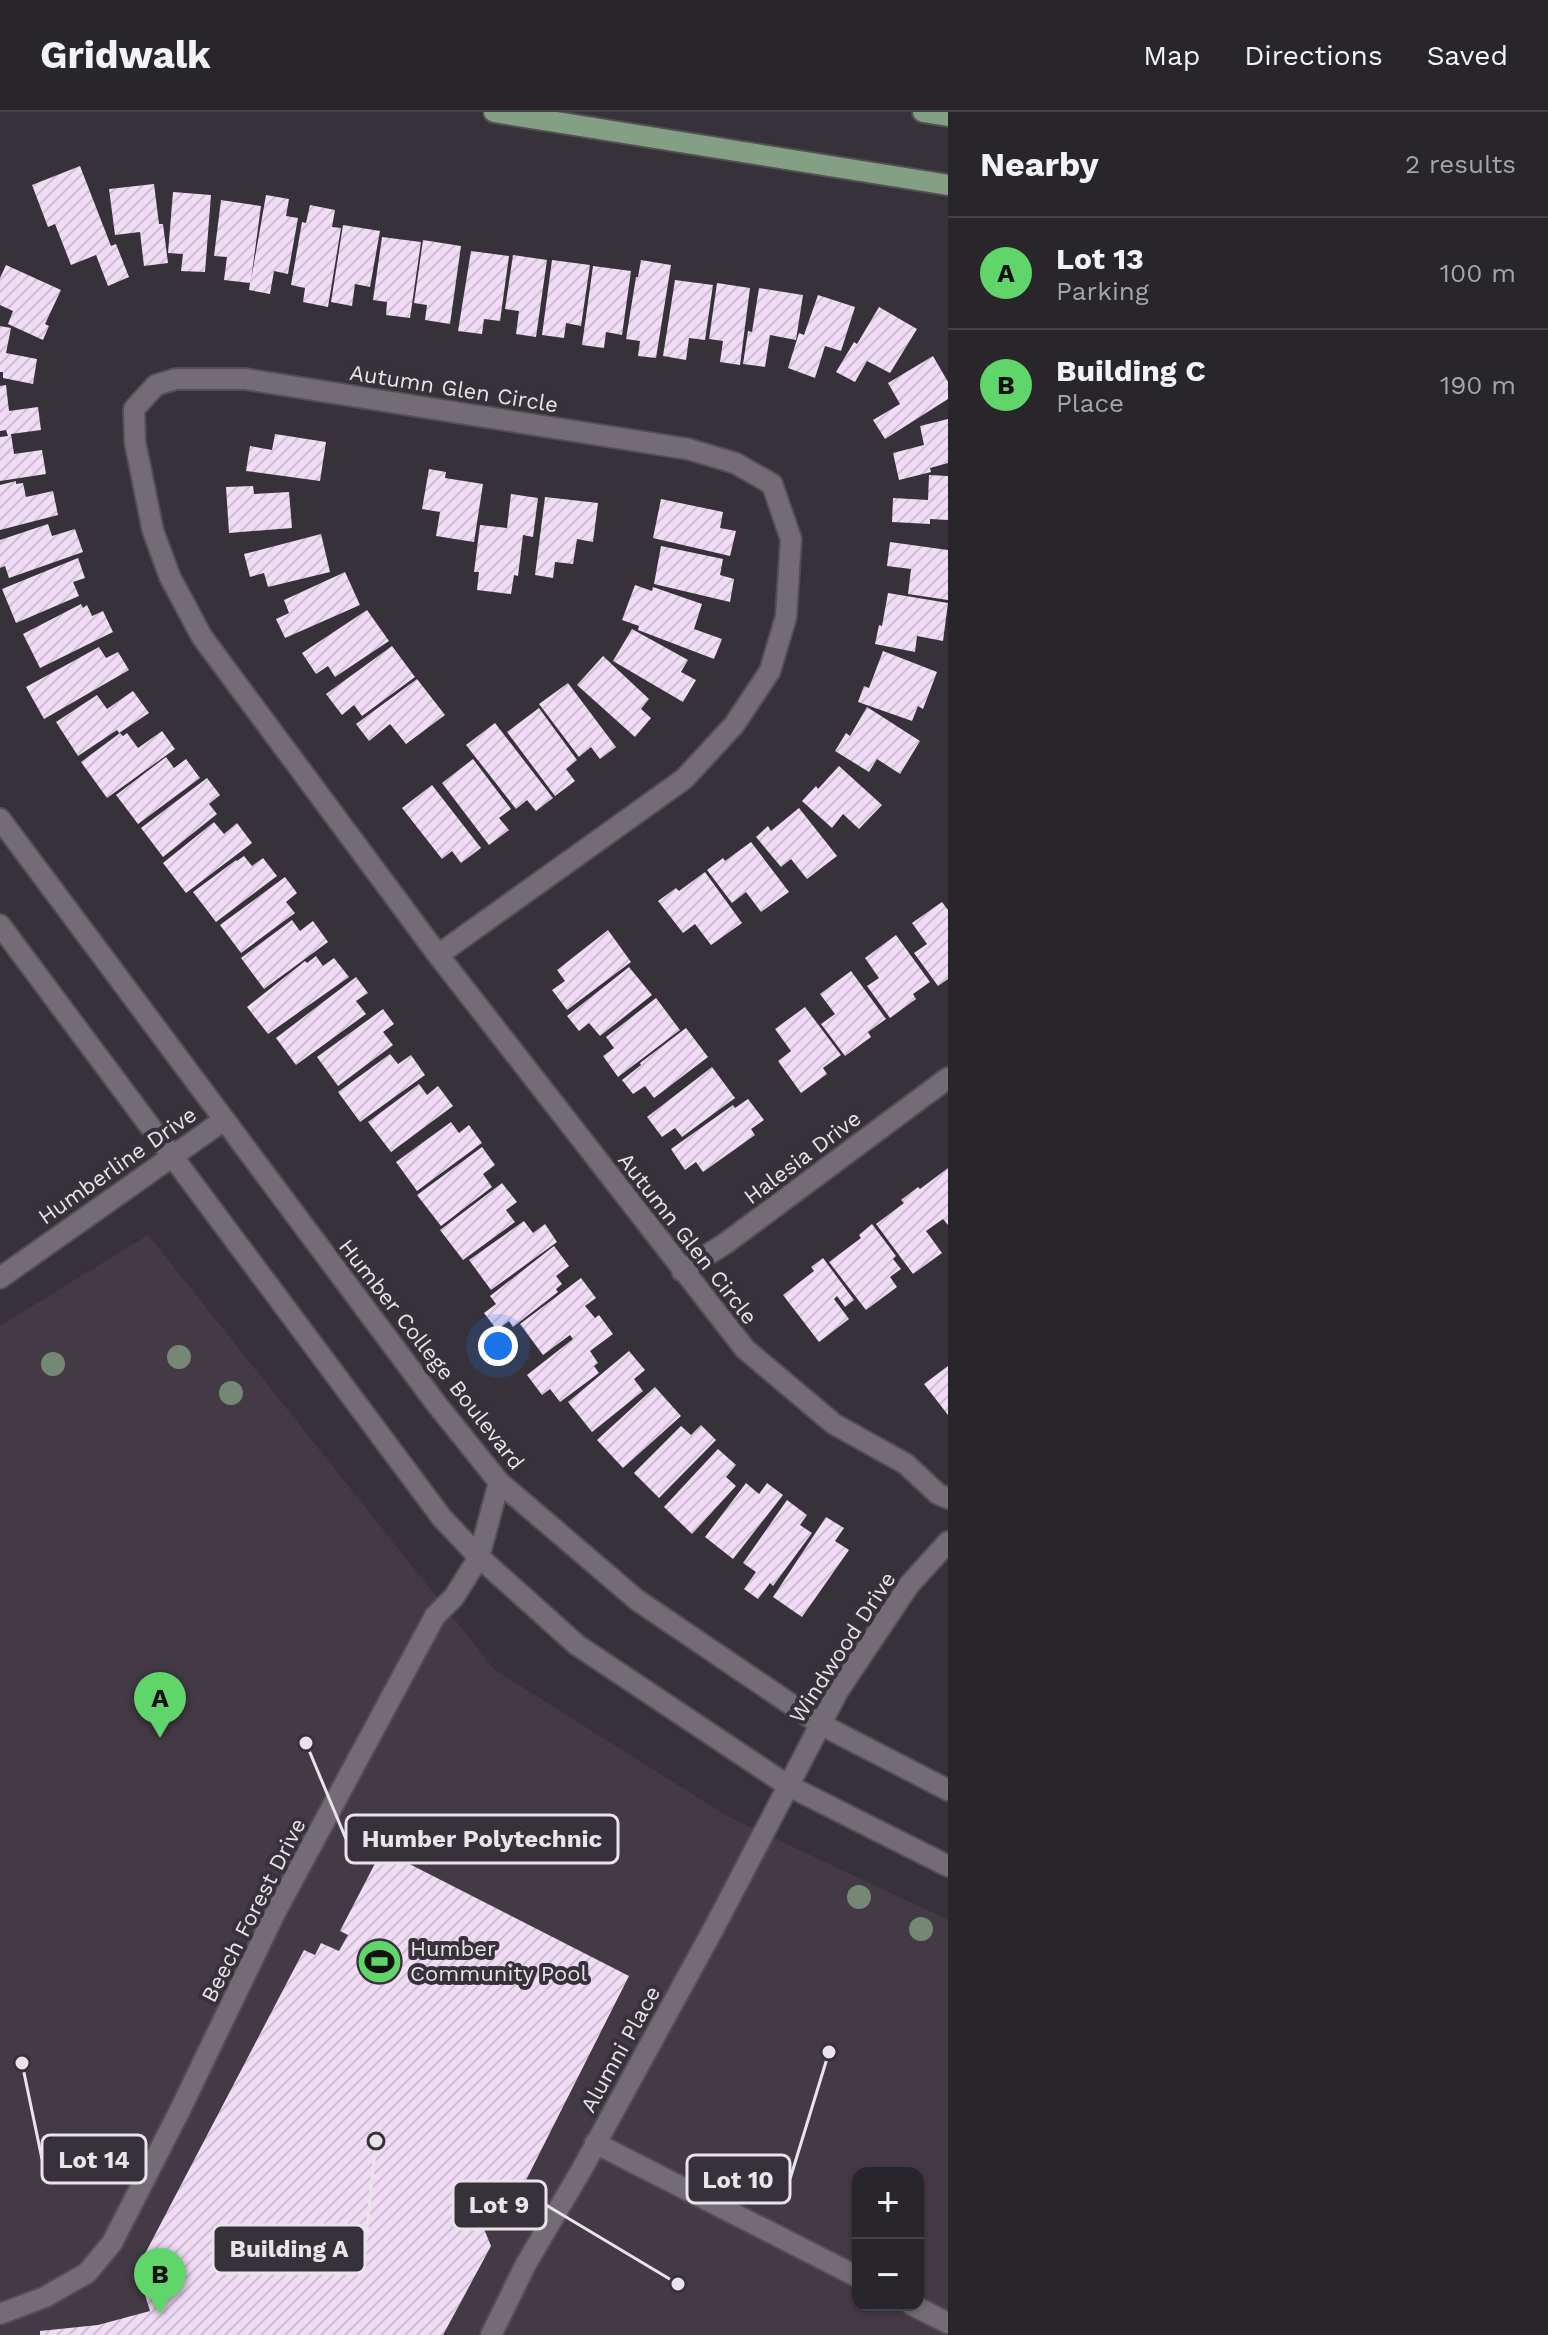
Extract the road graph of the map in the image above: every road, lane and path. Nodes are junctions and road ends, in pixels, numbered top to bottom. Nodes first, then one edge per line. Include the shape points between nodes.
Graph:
1 (494, 112) edge
2 (923, 112) edge
3 (948, 116) edge
4 (948, 185) edge
5 (0, 819) edge
6 (0, 925) edge
7 (438, 955) junction
8 (948, 1078) edge
9 (224, 1120) junction
10 (172, 1156) junction
11 (682, 1271) junction
12 (0, 1278) edge
13 (499, 1482) junction
14 (948, 1498) edge
15 (948, 1542) edge
16 (479, 1557) junction
17 (820, 1724) junction
18 (787, 1785) junction
19 (948, 1790) edge
20 (948, 1866) edge
21 (595, 2143) junction
22 (852, 2274) edge
23 (924, 2311) edge
24 (0, 2314) edge
25 (948, 2323) edge
26 (491, 2335) edge

1 - 4 main road
2 - 3 main road
5 - 9 street, Humber College Boulevard
6 - 10 street
7 - 7 street, Autumn Glen Circle via 684,779 734,725 770,671 786,617 791,539 772,484 735,463 688,449 245,379 176,379 156,385 134,409 135,442 153,531 170,577 202,637
7 - 11 street, Autumn Glen Circle
8 - 11 street, Halesia Drive
9 - 10 street, Humberline Drive
9 - 13 street, Humber College Boulevard
10 - 12 street, Humberline Drive
10 - 16 street via 442,1518
11 - 14 street, Autumn Glen Circle via 745,1349 782,1382 834,1424 906,1464
13 - 16 street, Beech Forest Drive
13 - 17 street, Humber College Boulevard via 637,1600
15 - 17 street, Windwood Drive via 909,1585
16 - 18 street via 577,1645
16 - 24 street, Beech Forest Drive via 435,1616 276,1911 112,2243 87,2273
17 - 18 street, Windwood Drive
17 - 19 street, Humber College Boulevard
18 - 20 street
18 - 21 street, Alumni Place
21 - 22 street
21 - 26 street, Alumni Place
23 - 25 street

